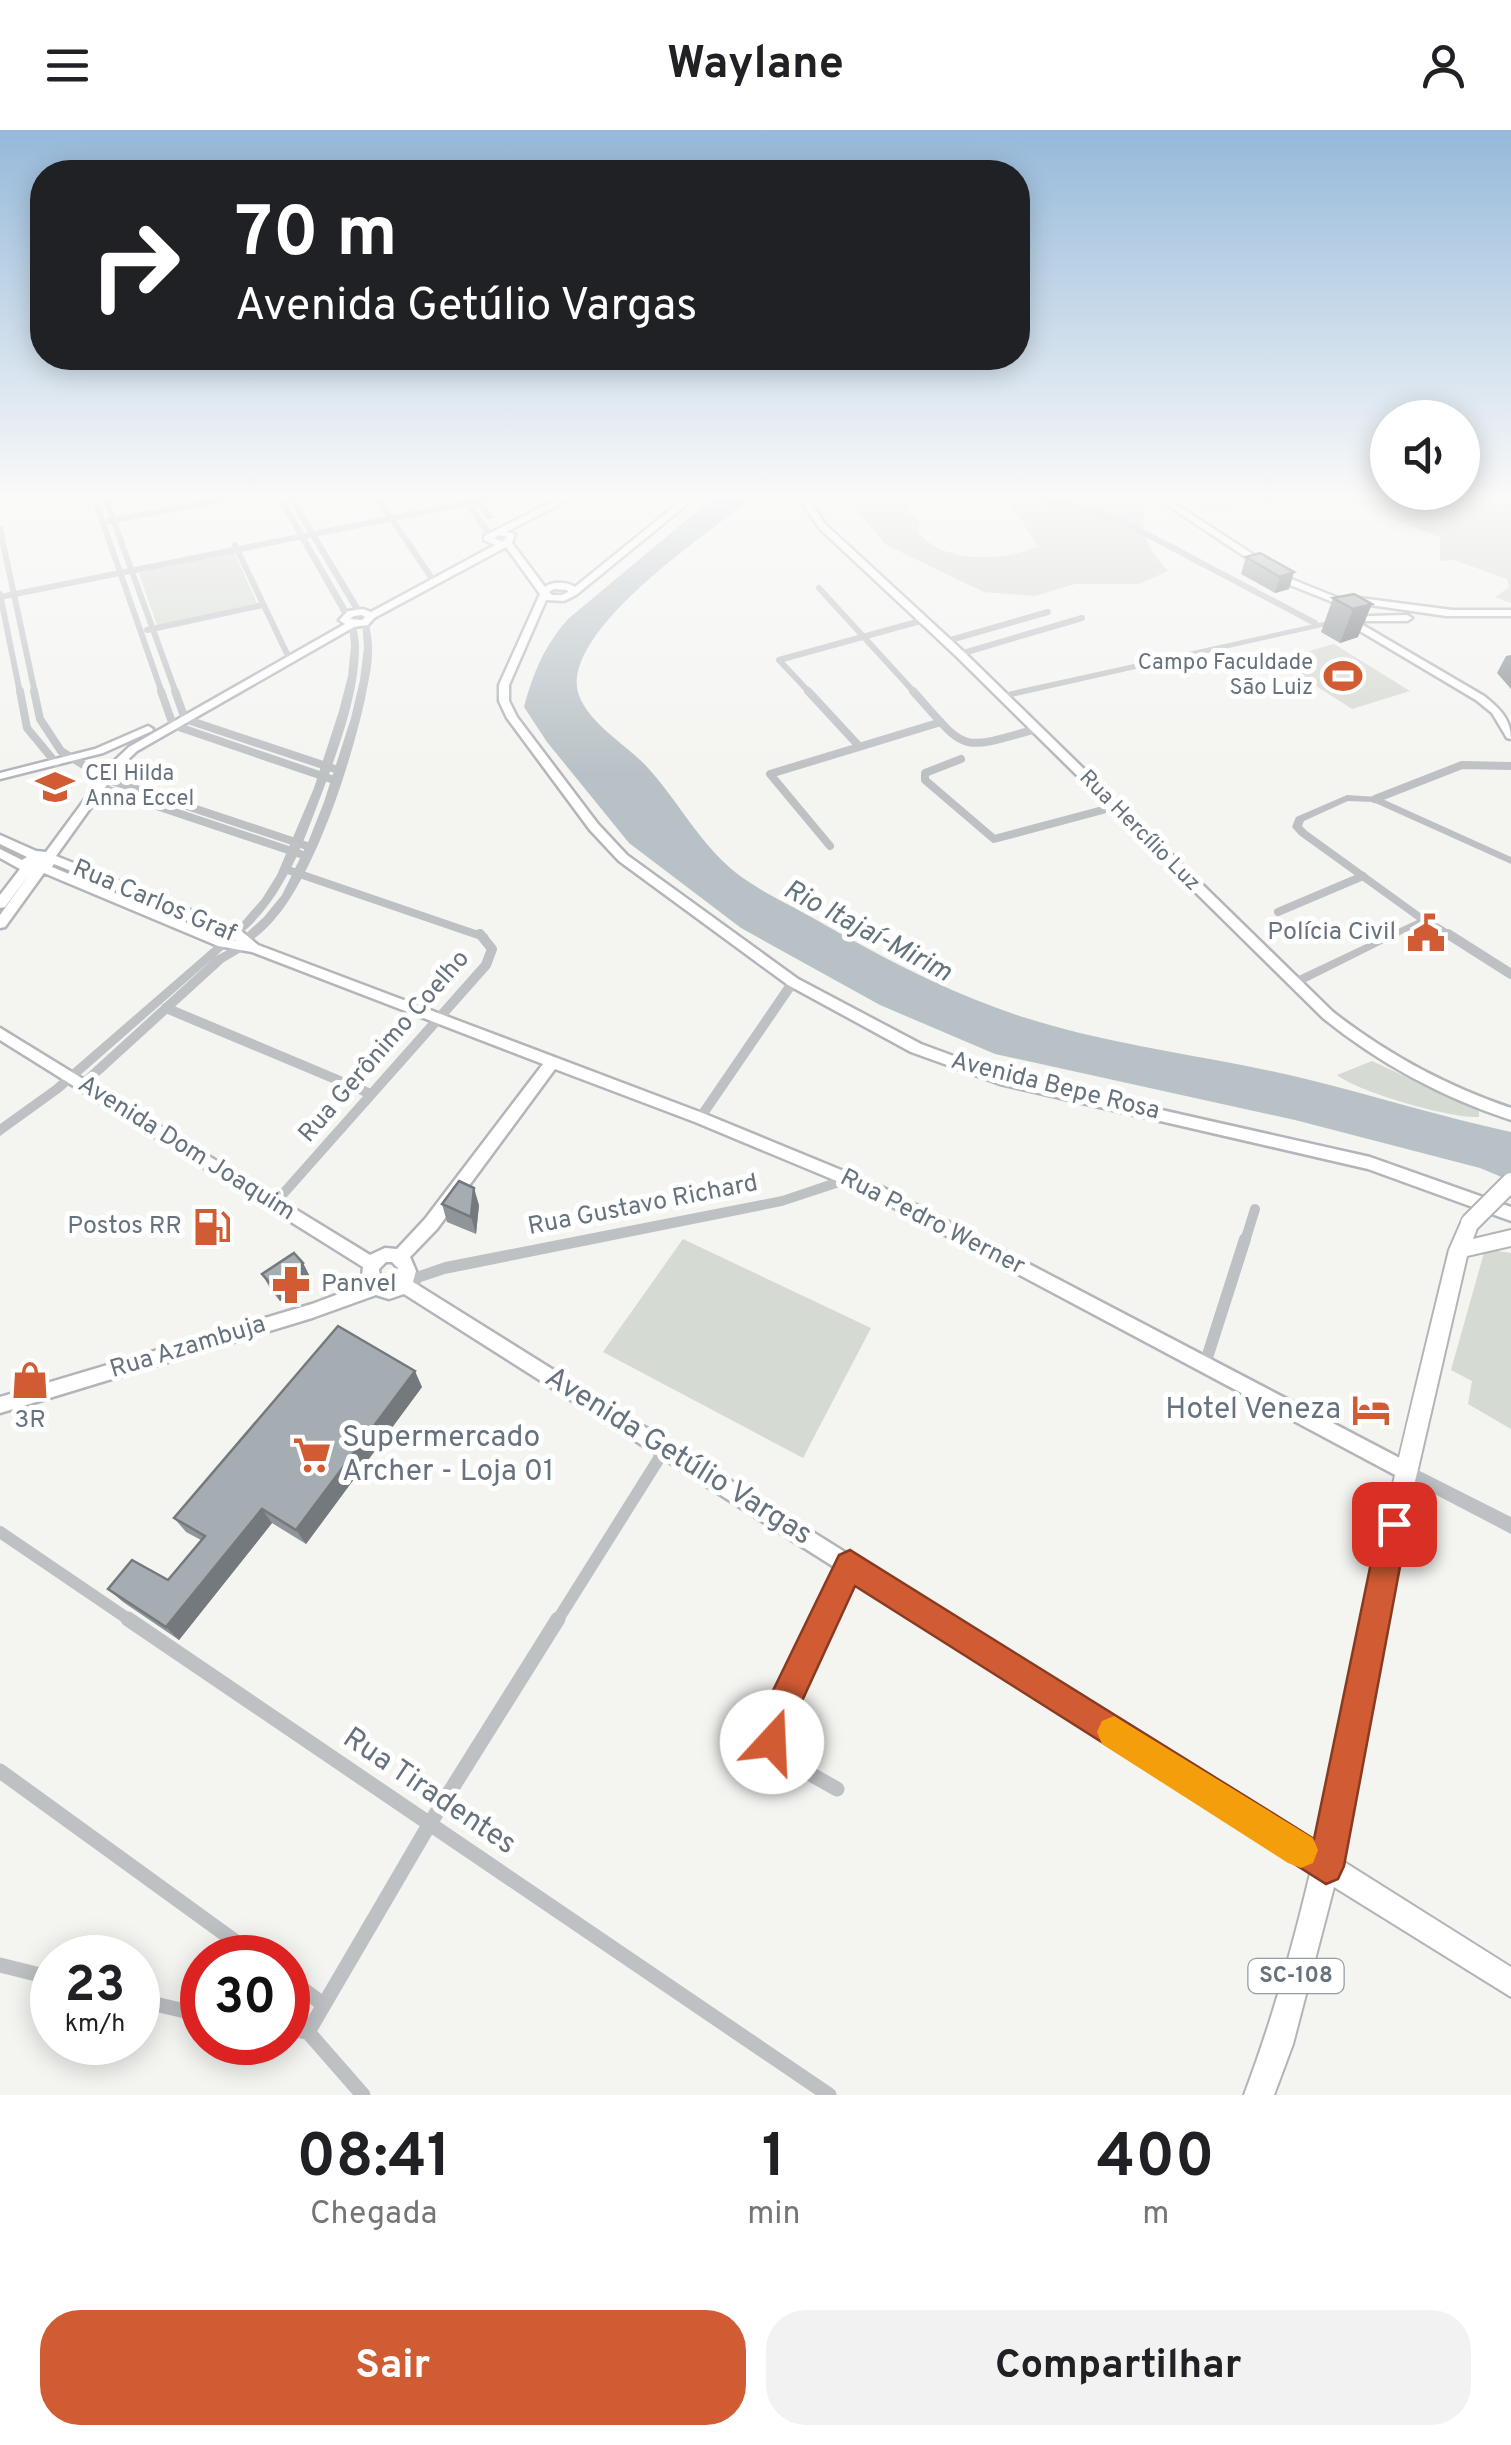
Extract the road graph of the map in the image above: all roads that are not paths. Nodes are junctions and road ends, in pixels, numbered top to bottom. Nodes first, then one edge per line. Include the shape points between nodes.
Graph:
1 (819, 588) dead end
2 (12, 589) edge
3 (29, 589) edge
4 (125, 589) edge
5 (138, 589) edge
6 (255, 589) edge
7 (335, 589) edge
8 (343, 589) edge
9 (408, 589) edge
10 (541, 589) edge
11 (552, 589) edge
12 (572, 589) edge
13 (577, 589) edge
14 (890, 589) edge
15 (1251, 589) edge
16 (1293, 589) edge
17 (1309, 589) edge
18 (1318, 589) edge
19 (13, 592) junction
20 (544, 593) junction
21 (0, 595) edge
22 (570, 595) junction
23 (263, 605) junction
24 (1349, 605) junction
25 (1328, 611) junction
26 (1048, 612) dead end
27 (1452, 613) junction
28 (1511, 616) edge
29 (356, 618) junction
30 (1082, 618) dead end
31 (924, 620) junction
32 (1368, 620) junction
33 (1340, 621) junction
34 (1316, 623) junction
35 (530, 624) junction
36 (1353, 624) junction
37 (152, 629) junction
38 (140, 631) junction
39 (22, 633) junction
40 (8, 636) junction
41 (332, 636) junction
42 (862, 636) junction
43 (356, 638) junction
44 (946, 641) junction
45 (1391, 642) junction
46 (960, 654) junction
47 (288, 657) junction
48 (163, 659) junction
49 (151, 662) junction
50 (1432, 666) junction
51 (30, 672) junction
52 (354, 672) junction
53 (368, 672) junction
54 (16, 675) junction
55 (1003, 696) junction
56 (38, 710) junction
57 (358, 711) junction
58 (344, 712) junction
59 (23, 713) junction
60 (183, 714) junction
61 (171, 721) junction
62 (941, 722) junction
63 (1511, 722) edge
64 (1036, 728) junction
65 (1511, 736) edge
66 (251, 742) junction
67 (858, 745) junction
68 (240, 750) junction
69 (961, 759) dead end
70 (71, 760) junction
71 (56, 763) junction
72 (1511, 766) edge
73 (323, 770) junction
74 (336, 775) junction
75 (0, 776) edge
76 (103, 783) junction
77 (169, 800) junction
78 (1375, 800) junction
79 (160, 807) junction
80 (1114, 807) junction
81 (220, 817) junction
82 (211, 824) junction
83 (0, 839) edge
84 (830, 846) dead end
85 (294, 847) junction
86 (308, 851) junction
87 (0, 853) edge
88 (1511, 861) edge
89 (39, 863) junction
90 (285, 870) junction
91 (299, 873) junction
92 (1363, 876) junction
93 (129, 897) junction
94 (0, 904) edge
95 (1278, 912) dead end
96 (195, 916) junction
97 (1426, 920) junction
98 (0, 924) edge
99 (182, 926) junction
100 (244, 942) junction
101 (223, 943) junction
102 (1511, 974) edge
103 (792, 982) junction
104 (1294, 983) junction
105 (160, 1006) junction
106 (438, 1019) junction
107 (0, 1032) edge
108 (553, 1061) junction
109 (77, 1081) junction
110 (372, 1094) junction
111 (1511, 1114) edge
112 (700, 1118) junction
113 (0, 1130) edge
114 (847, 1179) junction
115 (1511, 1182) edge
116 (274, 1204) junction
117 (1255, 1209) dead end
118 (1511, 1214) edge
119 (1511, 1238) edge
120 (1459, 1250) junction
121 (372, 1266) junction
122 (406, 1275) junction
123 (375, 1288) junction
124 (1204, 1364) junction
125 (0, 1405) edge
126 (665, 1448) junction
127 (1406, 1471) junction
128 (1511, 1526) edge
129 (0, 1532) edge
130 (850, 1565) junction
131 (0, 1771) edge
132 (836, 1789) dead end
133 (429, 1825) junction
134 (1326, 1866) junction
135 (226, 1935) edge
136 (0, 1964) edge
137 (30, 1972) edge
138 (1511, 1984) edge
139 (310, 1994) edge
140 (324, 2005) junction
141 (310, 2029) edge
142 (310, 2034) edge
143 (362, 2095) edge
144 (830, 2095) edge
145 (1259, 2095) edge

1 - 42 street
2 - 19 street
3 - 19 street
4 - 38 street
5 - 37 street
6 - 23 street
7 - 29 street
8 - 29 street
9 - 29 main road
10 - 20 main road
11 - 20 main road
12 - 22 main road
13 - 22 main road
14 - 31 main road, Rua Hercílio Luz
15 - 34 street
16 - 25 main road
17 - 24 main road
18 - 27 main road via 1379,606
19 - 21 street
19 - 39 street
20 - 22 main road via 556,599
20 - 35 main road, Avenida Bepe Rosa
21 - 40 street
22 - 35 main road
23 - 37 street
23 - 47 street
24 - 25 main road
24 - 27 main road
24 - 32 main road via 1368,613
25 - 33 main road
25 - 34 street
26 - 44 street
27 - 28 main road
28 - 32 main road
29 - 41 main road
29 - 43 street
29 - 47 main road
29 - 53 street via 369,640
30 - 46 street
31 - 42 street
31 - 44 main road, Rua Hercílio Luz
32 - 36 main road
32 - 45 main road
33 - 34 street
33 - 36 main road
34 - 55 street
35 - 103 main road, Avenida Bepe Rosa via 504,692 519,728 623,858
36 - 45 main road
37 - 38 street
37 - 48 street
38 - 49 street
39 - 40 street
39 - 51 street
40 - 54 street
41 - 43 main road
41 - 47 main road
42 - 62 street
42 - 67 street via 778,662
43 - 52 street
44 - 46 main road, Rua Hercílio Luz
45 - 50 main road
46 - 55 main road, Rua Hercílio Luz
47 - 60 main road
48 - 49 street
48 - 60 street
49 - 61 street
50 - 63 main road via 1496,702
50 - 65 main road via 1489,705
51 - 54 street
51 - 56 street
52 - 53 street
52 - 58 street
53 - 57 street
54 - 59 street
55 - 64 main road, Rua Hercílio Luz
56 - 59 street
56 - 70 street via 48,736
57 - 58 street
57 - 74 street
58 - 73 street
59 - 71 street via 32,738
60 - 61 main road
60 - 66 street
61 - 68 street
61 - 70 main road
61 - 76 main road
62 - 64 street via 972,746
62 - 67 street
64 - 80 main road, Rua Hercílio Luz
66 - 68 street
66 - 73 street
67 - 84 street via 770,774
68 - 73 street
69 - 80 street via 925,774 925,780 994,838
70 - 71 main road
70 - 76 street
71 - 75 main road
72 - 78 street via 1462,765
73 - 74 street
73 - 85 street
74 - 86 street
76 - 77 street
76 - 79 street
76 - 89 main road
77 - 79 street
77 - 81 street
78 - 88 street
78 - 92 street via 1347,798 1296,824
79 - 82 street
80 - 104 main road, Rua Hercílio Luz
81 - 82 street
81 - 85 street
82 - 85 street
83 - 89 main road, Rua Carlos Graf
85 - 86 street
85 - 90 street
86 - 91 street
87 - 89 main road, Rua Carlos Graf
89 - 93 main road, Rua Carlos Graf
89 - 94 main road
89 - 98 main road
90 - 91 street, Rua Gerônimo Coelho
90 - 100 street
91 - 100 street
91 - 106 street, Rua Gerônimo Coelho via 486,938 492,949 486,965
92 - 95 street
92 - 97 street
93 - 96 main road, Rua Carlos Graf
93 - 99 main road, Rua Carlos Graf
96 - 99 main road
96 - 100 main road, Rua Carlos Graf
97 - 102 street
97 - 104 street
99 - 101 main road, Rua Carlos Graf
100 - 101 main road, Rua Carlos Graf
100 - 105 street
100 - 106 main road, Rua Carlos Graf
101 - 105 street
103 - 112 street
103 - 118 main road, Avenida Bepe Rosa via 916,1048 980,1073 1370,1163
104 - 111 main road, Rua Hercílio Luz via 1372,1049
105 - 109 street
105 - 110 street
106 - 108 main road, Rua Pedro Werner
106 - 110 street, Rua Gerônimo Coelho
107 - 109 main road, Avenida Dom Joaquim
108 - 112 main road, Rua Pedro Werner
108 - 122 main road via 431,1224
109 - 113 street
109 - 116 main road, Avenida Dom Joaquim
110 - 116 street, Rua Gerônimo Coelho
112 - 114 main road, Rua Pedro Werner
114 - 122 street, Rua Gustavo Richard via 782,1201
114 - 124 main road, Rua Pedro Werner
115 - 120 main road, SC-108, bridge via 1470,1223
116 - 121 main road, Avenida Dom Joaquim
117 - 124 street
119 - 120 main road
120 - 127 main road, SC-108
121 - 122 main road via 386,1257
121 - 123 main road via 368,1278
122 - 123 main road via 392,1290
122 - 126 main road, Avenida Getúlio Vargas
123 - 125 main road, Rua Azambuja
124 - 127 main road, Rua Pedro Werner
126 - 130 main road, Avenida Getúlio Vargas
126 - 133 street
127 - 128 street
127 - 134 main road, SC-108
129 - 133 street, Rua Tiradentes
130 - 132 street via 774,1725 772,1742 782,1758
130 - 134 main road, Avenida Getúlio Vargas
131 - 135 street
133 - 140 street
133 - 144 street, Rua Tiradentes
134 - 138 main road, Avenida Getúlio Vargas
134 - 145 main road, SC-108
136 - 137 street
139 - 140 street
140 - 141 street
142 - 143 street

